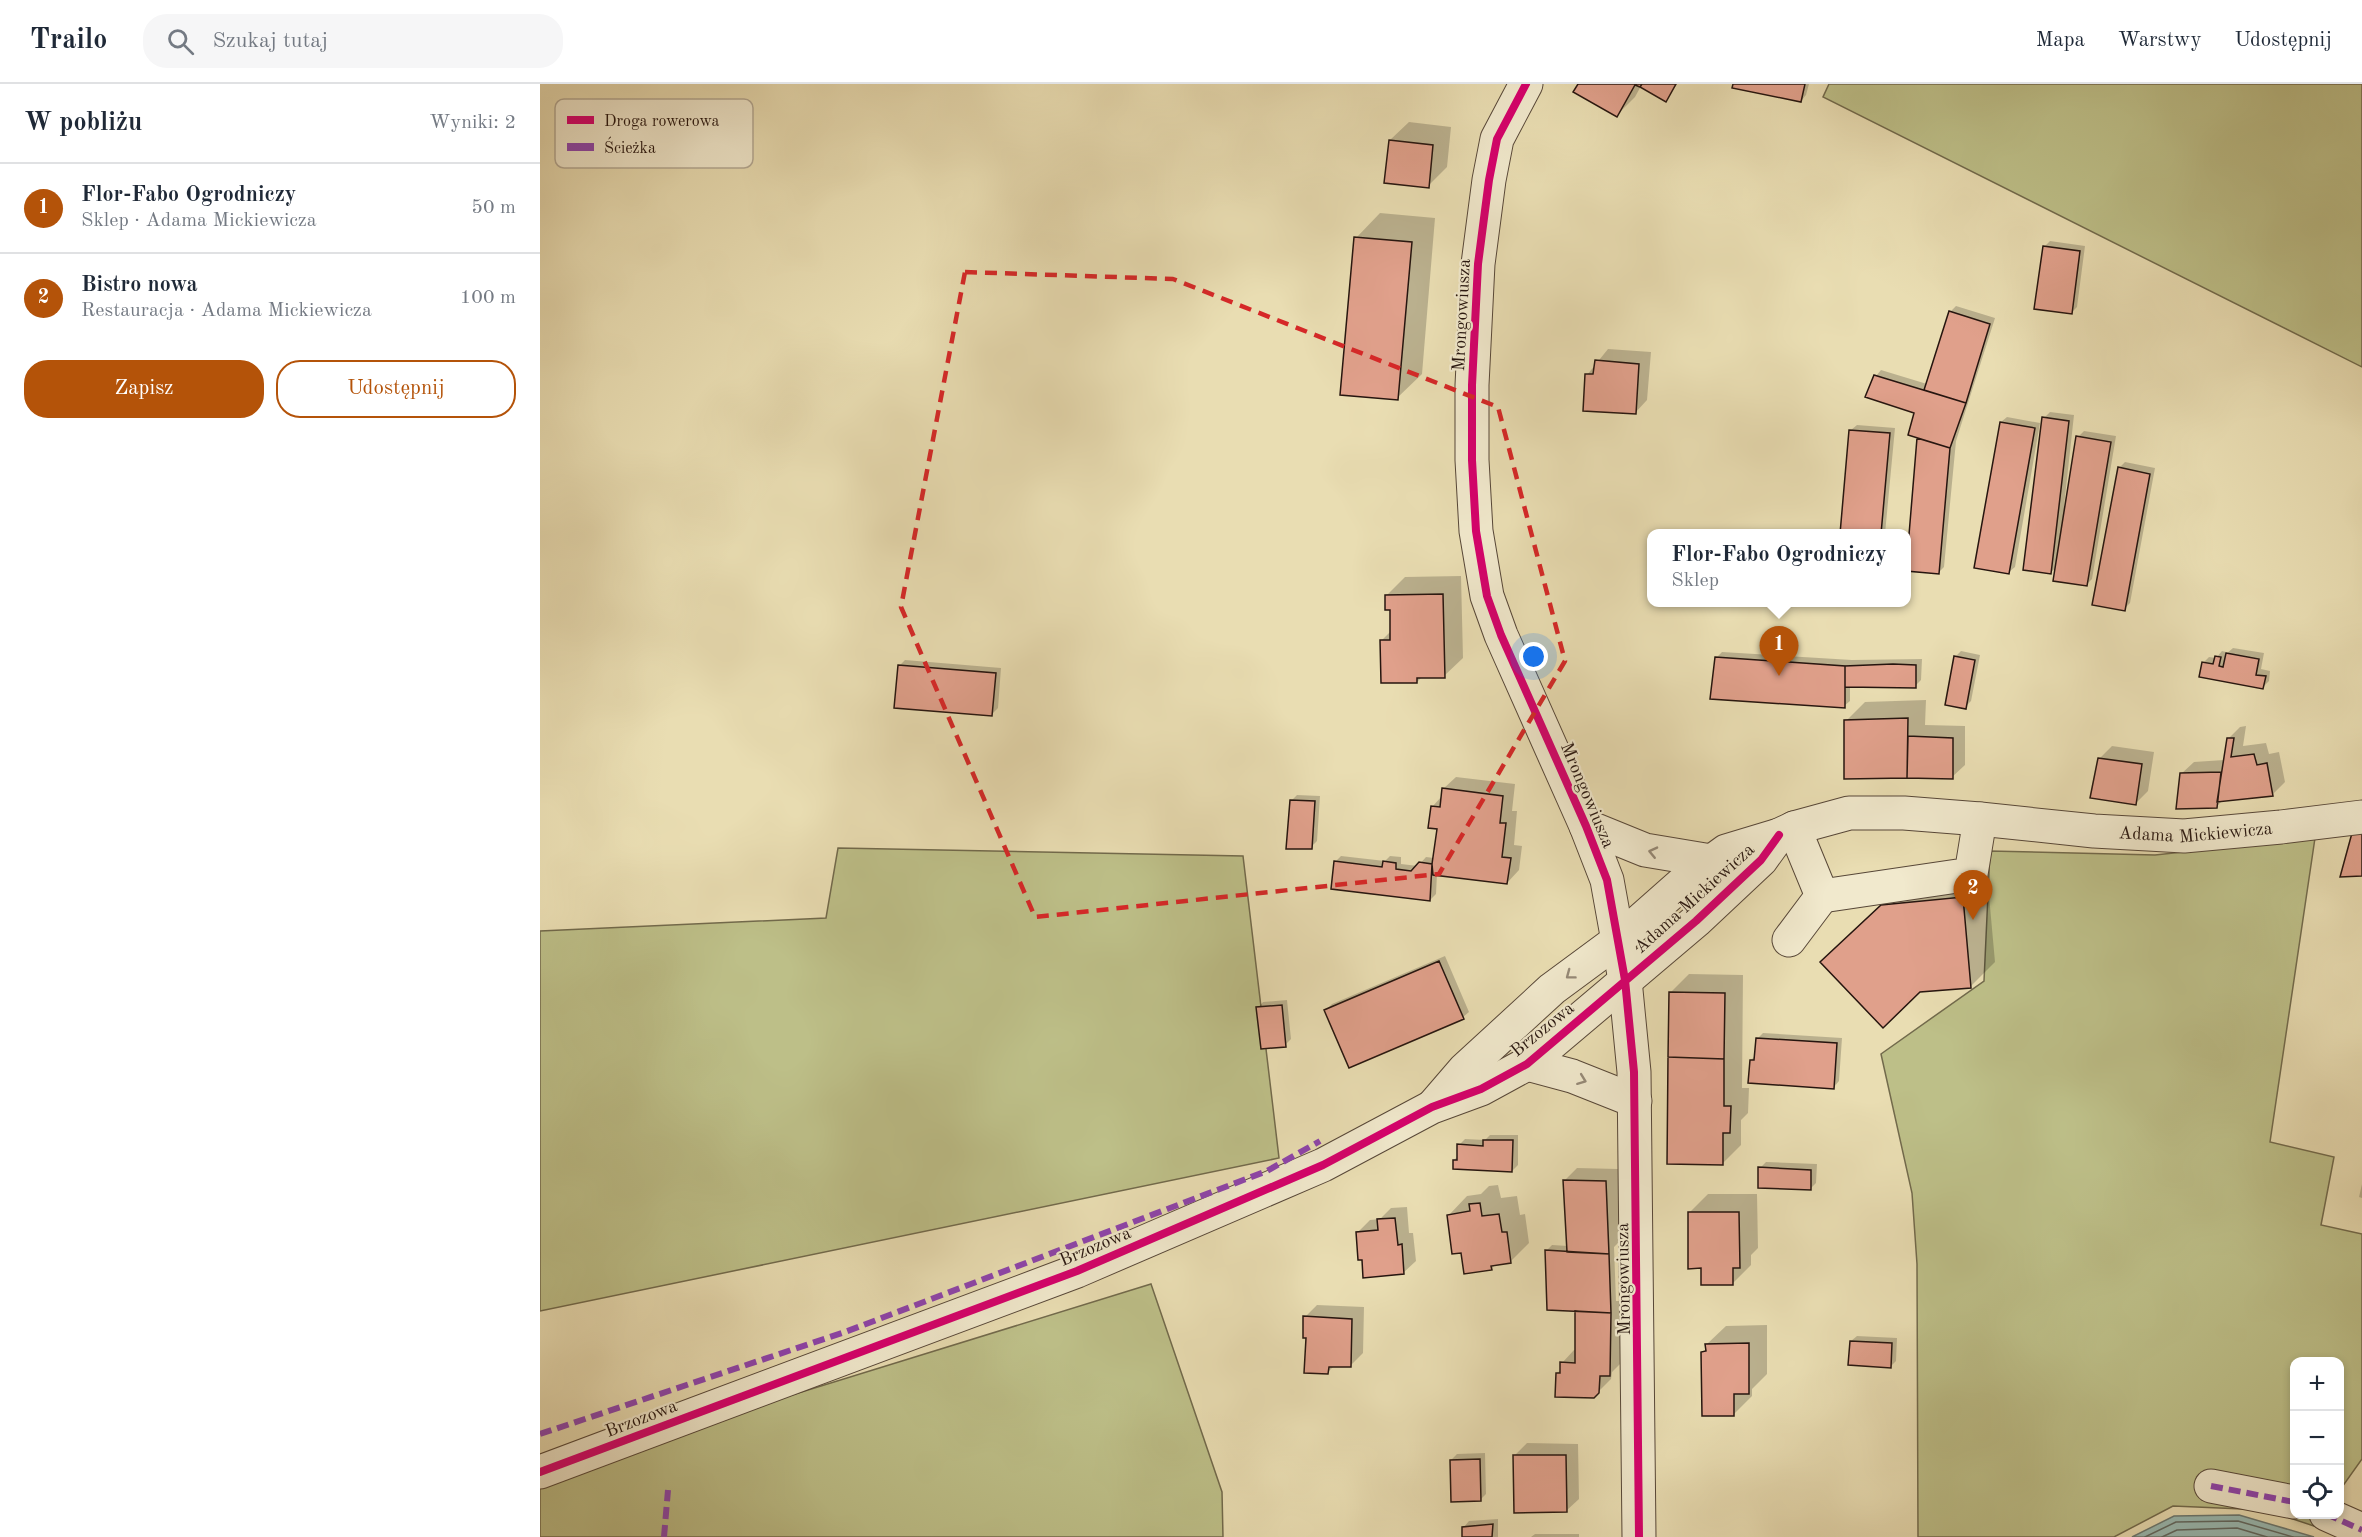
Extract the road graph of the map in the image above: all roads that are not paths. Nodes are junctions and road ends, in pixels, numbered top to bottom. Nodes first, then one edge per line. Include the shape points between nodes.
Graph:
1 (1526, 84) edge
2 (2362, 817) edge
3 (1980, 819) junction
4 (1586, 826) junction
5 (1787, 831) junction
6 (1711, 861) junction
7 (1822, 896) junction
8 (1617, 940) junction
9 (1789, 940) dead end
10 (1625, 980) junction
11 (1527, 1064) junction
12 (1635, 1101) junction
13 (1432, 1107) junction
14 (540, 1472) edge
15 (2211, 1486) dead end
16 (2290, 1501) edge
17 (2336, 1519) edge
18 (2362, 1530) edge
19 (1639, 1537) edge

1 - 4 street, Mrongowiusza via 1497,139 1478,264 1472,385 1476,531 1487,596 1501,635
2 - 3 street, Adama Mickiewicza via 2184,836
3 - 5 street, Adama Mickiewicza via 1850,813
3 - 7 street via 1971,874
6 -> 4 street, Adama Mickiewicza via 1645,850
4 - 8 street, Mrongowiusza via 1607,880
5 - 6 street, Adama Mickiewicza via 1742,844
5 - 7 street
5 - 10 street, Adama Mickiewicza via 1695,921
6 - 8 street, Adama Mickiewicza
7 - 9 street
8 - 10 street, Mrongowiusza
8 -> 13 street, Brzozowa via 1552,989 1464,1070
10 - 11 street, Brzozowa
10 - 12 street, Mrongowiusza
11 -> 12 street via 1572,1076
11 - 13 street, Brzozowa via 1481,1089
12 - 19 street, Mrongowiusza
13 - 14 street, Brzozowa via 1323,1165 1077,1271
15 - 16 street
17 - 18 street

